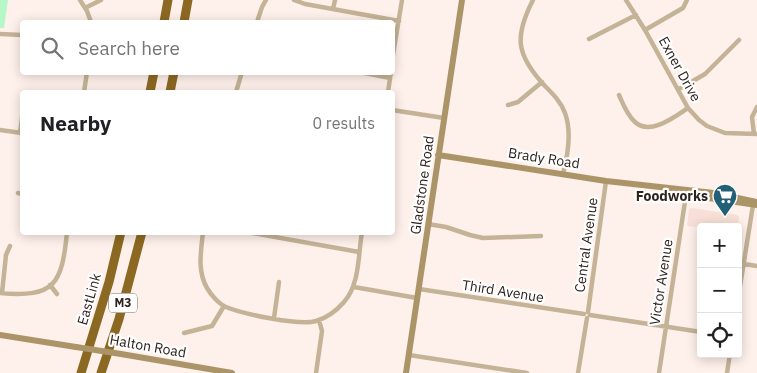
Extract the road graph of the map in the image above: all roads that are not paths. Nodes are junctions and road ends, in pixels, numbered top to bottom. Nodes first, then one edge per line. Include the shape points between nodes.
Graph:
1 (80, 0) edge
2 (101, 0) edge
3 (188, 0) edge
4 (266, 0) edge
5 (294, 0) edge
6 (335, 0) edge
7 (402, 0) edge
8 (462, 0) edge
9 (533, 0) edge
10 (626, 0) edge
11 (687, 0) edge
12 (167, 3) edge
13 (85, 8) junction
14 (333, 9) junction
15 (636, 16) junction
16 (90, 20) edge
17 (164, 20) edge
18 (184, 20) edge
19 (258, 20) edge
20 (393, 20) edge
21 (395, 20) edge
22 (398, 21) junction
23 (645, 30) junction
24 (0, 34) edge
25 (20, 35) edge
26 (590, 39) dead end
27 (739, 40) dead end
28 (395, 41) edge
29 (87, 75) edge
30 (153, 75) edge
31 (173, 75) edge
32 (241, 75) edge
33 (390, 75) edge
34 (542, 82) junction
35 (679, 89) junction
36 (84, 90) edge
37 (150, 90) edge
38 (170, 90) edge
39 (237, 90) edge
40 (388, 90) edge
41 (619, 95) dead end
42 (508, 105) dead end
43 (757, 107) edge
44 (688, 108) junction
45 (395, 110) edge
46 (444, 118) junction
47 (0, 130) edge
48 (20, 133) edge
49 (755, 134) edge
50 (438, 155) junction
51 (563, 174) junction
52 (606, 181) junction
53 (645, 186) junction
54 (686, 195) junction
55 (732, 199) junction
56 (756, 204) edge
57 (428, 224) junction
58 (67, 235) edge
59 (120, 235) edge
60 (141, 235) edge
61 (203, 235) edge
62 (263, 235) edge
63 (362, 235) edge
64 (541, 236) dead end
65 (10, 246) dead end
66 (359, 252) junction
67 (744, 264) junction
68 (757, 266) edge
69 (742, 276) edge
70 (279, 282) dead end
71 (50, 286) junction
72 (354, 287) junction
73 (419, 289) junction
74 (1, 293) edge
75 (57, 294) dead end
76 (417, 298) junction
77 (224, 306) junction
78 (587, 315) junction
79 (274, 318) junction
80 (319, 320) junction
81 (666, 327) junction
82 (697, 331) edge
83 (184, 333) dead end
84 (0, 335) edge
85 (409, 355) junction
86 (729, 358) edge
87 (81, 373) edge
88 (101, 373) edge
89 (232, 373) edge
90 (316, 373) edge
91 (406, 373) edge
92 (527, 373) edge
93 (578, 373) edge
94 (659, 373) edge
95 (727, 373) edge

1 - 13 street
2 - 13 street
3 - 18 highway
4 - 19 street
5 - 14 street
6 - 14 street
7 - 22 street
8 - 46 main road, Gladstone Road
9 - 34 street via 520,35 528,68
10 - 15 street, Exner Drive
11 - 23 street via 683,8
12 - 17 highway
13 - 16 street
14 - 20 street
15 - 23 street, Exner Drive
15 - 26 street
21 - 22 street
22 - 28 street
23 - 35 street, Exner Drive
24 - 25 street
27 - 35 street via 705,74
29 - 36 street
30 - 37 highway
31 - 38 highway
32 - 39 street
33 - 40 street
34 - 42 street via 518,102
34 - 51 street via 558,100 568,121
35 - 44 street, Exner Drive
41 - 44 street via 634,122 644,126 658,126
43 - 49 street via 752,117
44 - 49 street, Exner Drive via 699,120 717,130 734,135
45 - 46 street
46 - 50 main road, Gladstone Road
47 - 48 street
50 - 51 main road, Brady Road
50 - 57 main road, Gladstone Road
51 - 52 main road, Brady Road
52 - 53 main road, Brady Road
52 - 78 street, Central Avenue
53 - 54 main road, Brady Road
53 - 55 main road, Brady Road via 714,193
54 - 55 main road, Brady Road
54 - 81 street, Victor Avenue
55 - 56 main road, Brady Road
56 - 67 street
57 - 64 street via 482,238
57 - 73 main road, Gladstone Road
58 - 71 street via 62,268
59 - 87 highway, EastLink / M3
60 - 88 highway, M3
61 - 77 street via 201,273 207,288
62 - 66 street
63 - 66 street
65 - 74 street
66 - 72 street
67 - 68 street
67 - 69 street
70 - 79 street
71 - 74 street via 29,295
71 - 75 street
72 - 76 street
72 - 80 street via 334,312
73 - 76 main road, Gladstone Road
73 - 78 street, Third Avenue
76 - 85 main road, Gladstone Road
77 - 79 street
77 - 83 street via 212,326
78 - 81 street, Third Avenue
78 - 93 street, Central Avenue
79 - 80 street via 305,323
80 - 90 street via 322,331
81 - 82 street, Third Avenue
81 - 94 street, Victor Avenue
84 - 89 main road, Halton Road, bridge
85 - 91 main road, Gladstone Road
85 - 92 street
86 - 95 street

